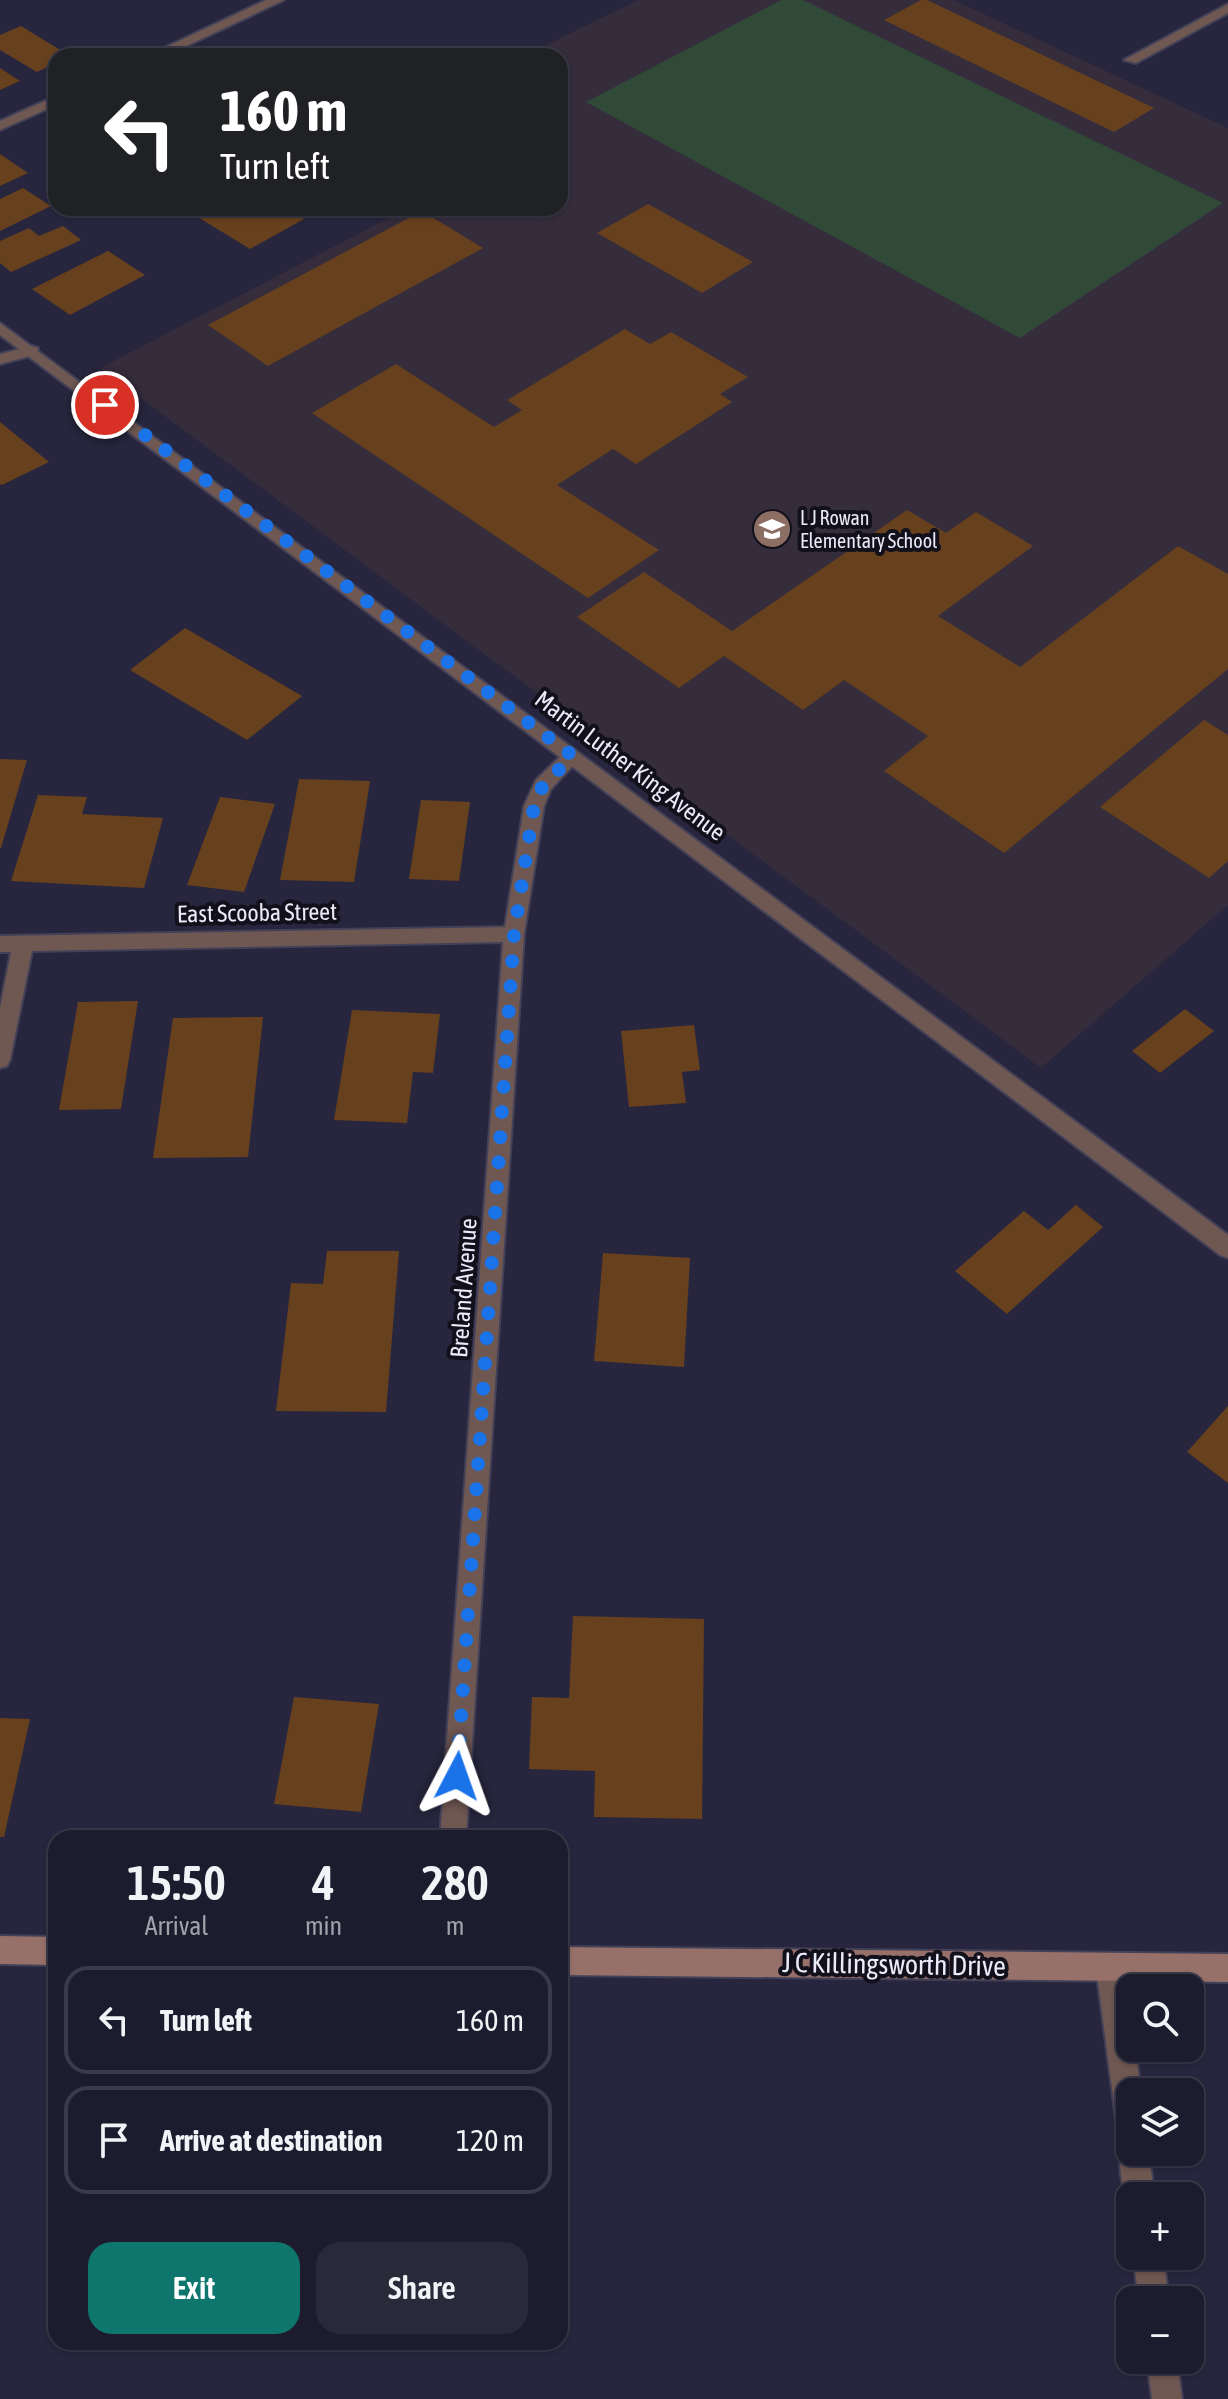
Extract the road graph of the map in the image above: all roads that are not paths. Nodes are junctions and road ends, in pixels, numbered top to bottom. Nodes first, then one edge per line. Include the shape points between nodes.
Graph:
1 (277, 0) edge
2 (1228, 8) edge
3 (172, 48) edge
4 (1131, 60) dead end
5 (48, 104) edge
6 (0, 126) edge
7 (0, 328) edge
8 (32, 351) junction
9 (0, 359) edge
10 (573, 756) junction
11 (514, 934) junction
12 (0, 944) edge
13 (23, 944) junction
14 (0, 1060) edge
15 (1228, 1248) edge
16 (454, 1830) edge
17 (0, 1950) edge
18 (48, 1951) edge
19 (568, 1961) edge
20 (1110, 1967) junction
21 (1228, 1968) edge
22 (1125, 2078) edge
23 (1164, 2374) edge
24 (1167, 2399) edge

1 - 3 street
2 - 4 street
5 - 6 street
7 - 8 street, Martin Luther King Avenue
8 - 9 street
8 - 10 street, Martin Luther King Avenue
10 - 11 street, Breland Avenue via 543,785 534,806
10 - 15 street, Martin Luther King Avenue
11 - 13 street, East Scooba Street
11 - 16 street, Breland Avenue
12 - 13 street, East Scooba Street
13 - 14 street
17 - 18 main road
19 - 20 main road, J C Killingsworth Drive
20 - 21 main road, J C Killingsworth Drive
20 - 22 street
23 - 24 street

